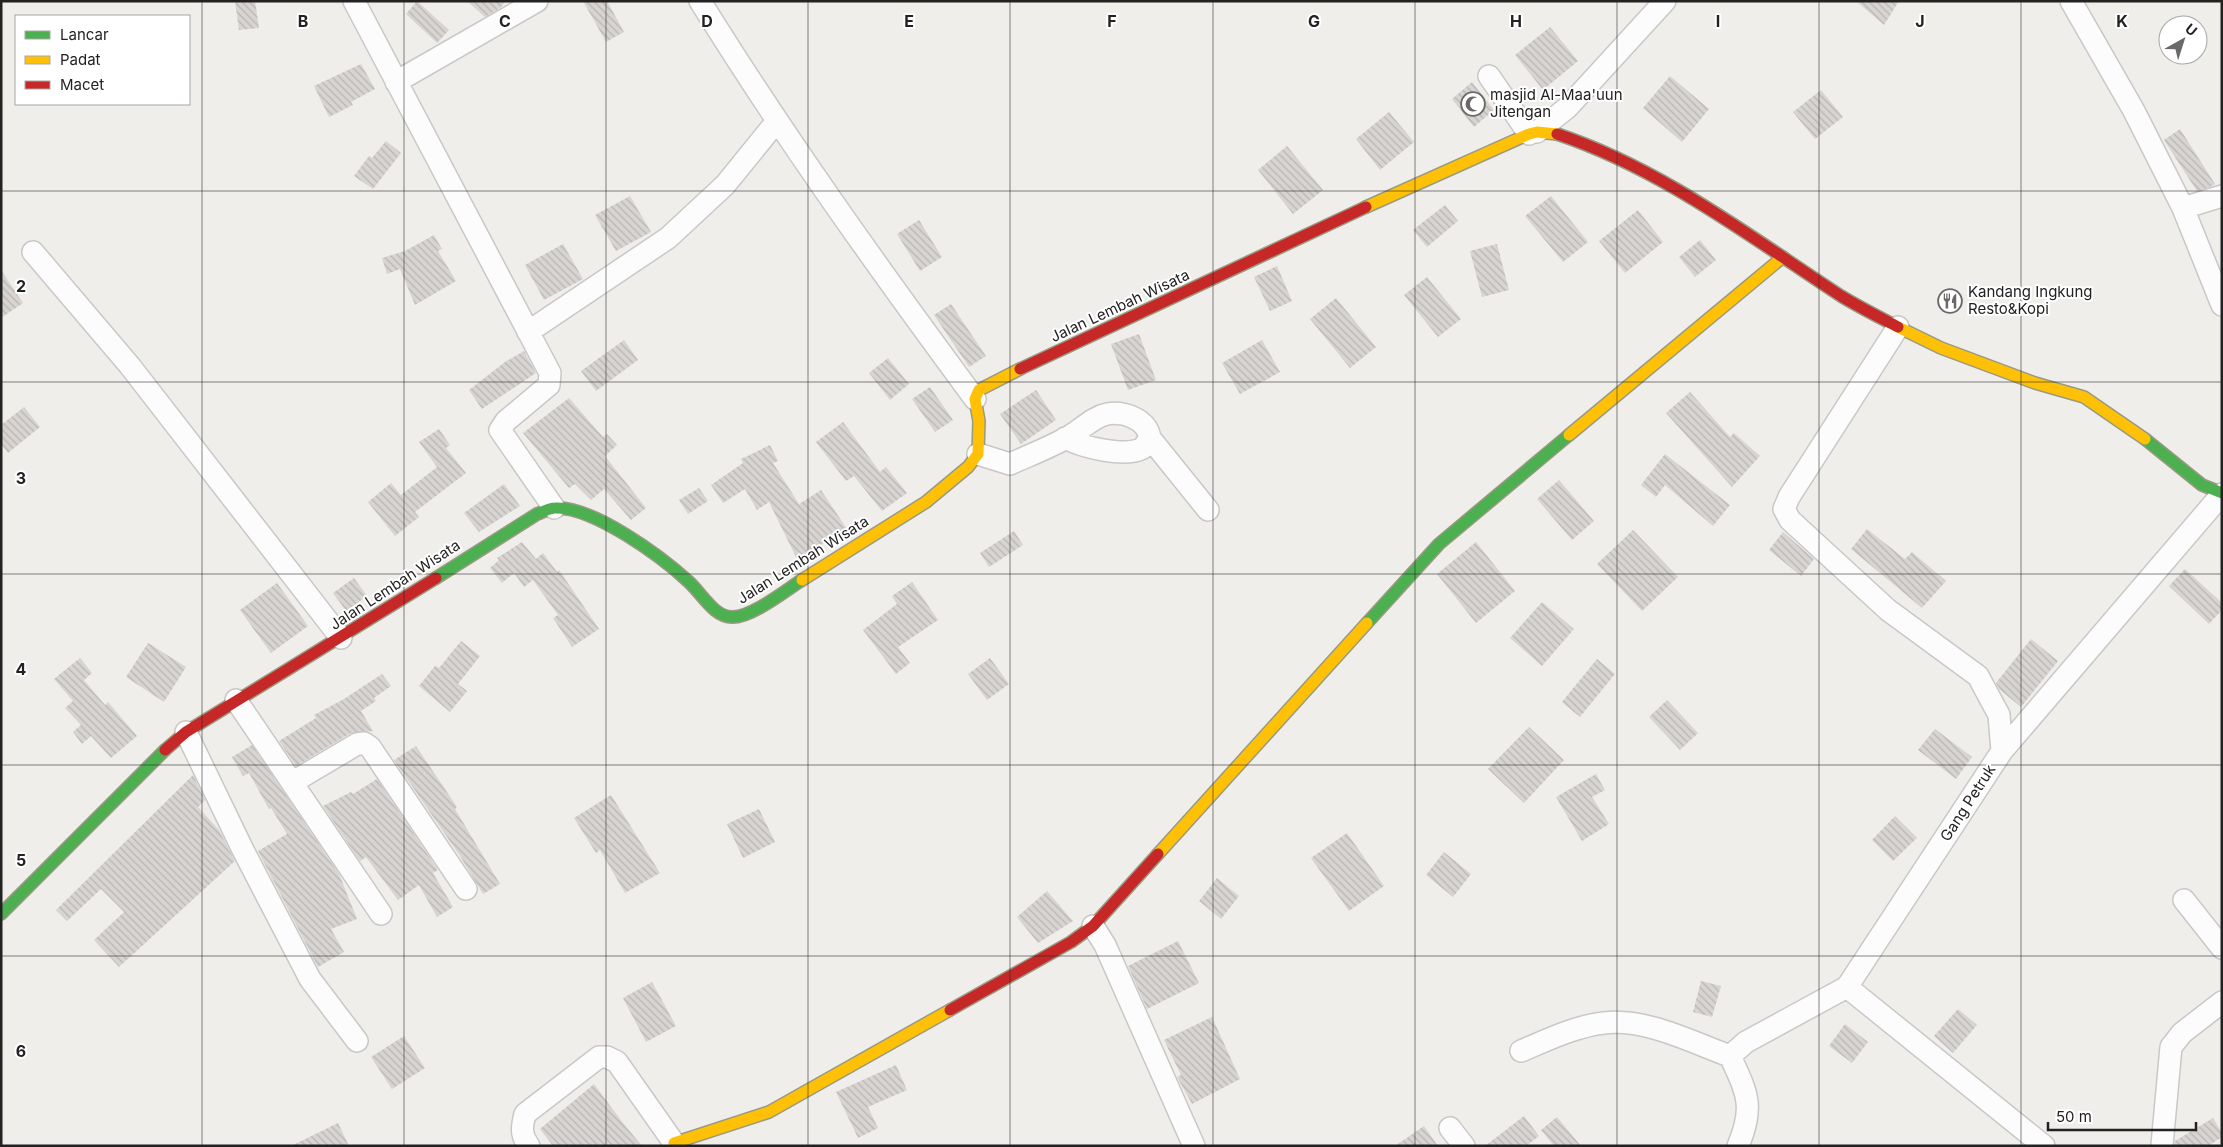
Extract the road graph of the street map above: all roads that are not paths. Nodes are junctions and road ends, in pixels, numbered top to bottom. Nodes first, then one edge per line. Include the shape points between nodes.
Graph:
1 (354, 1) edge
2 (537, 1) edge
3 (700, 1) edge
4 (1665, 1) edge
5 (2071, 1) edge
6 (1489, 76) dead end
7 (396, 82) junction
8 (1568, 107) junction
9 (777, 121) junction
10 (1548, 134) junction
11 (2222, 196) edge
12 (2183, 208) junction
13 (33, 252) dead end
14 (1783, 257) junction
15 (2222, 305) edge
16 (1898, 327) junction
17 (528, 332) junction
18 (975, 399) junction
19 (1065, 438) junction
20 (1150, 438) junction
21 (978, 454) junction
22 (2222, 493) edge
23 (554, 508) junction
24 (1208, 510) dead end
25 (341, 638) junction
26 (236, 700) junction
27 (186, 732) junction
28 (2002, 751) junction
29 (293, 782) junction
30 (466, 889) dead end
31 (2184, 900) dead end
32 (1, 914) edge
33 (381, 914) dead end
34 (1093, 926) junction
35 (2222, 948) edge
36 (1847, 988) junction
37 (2222, 1002) edge
38 (357, 1041) dead end
39 (1521, 1051) dead end
40 (1730, 1056) junction
41 (1450, 1128) dead end
42 (675, 1144) edge
43 (2162, 1145) edge
44 (529, 1146) edge
45 (1194, 1146) edge
46 (1464, 1146) edge
47 (1738, 1146) edge
48 (2044, 1146) edge

1 - 7 street
2 - 7 street
3 - 9 street
4 - 8 street
5 - 12 street via 2134,110
6 - 10 street
7 - 17 street
8 - 10 street
8 - 10 street via 1568,123
9 - 17 street via 725,185 668,238
9 - 18 street via 871,258
10 - 14 street via 1627,161 1705,205
10 - 18 street, Jalan Lembah Wisata via 1347,216 988,384 979,390
11 - 12 street
12 - 15 street
13 - 25 street via 130,366
14 - 16 street via 1842,297
14 - 34 street via 1439,544
16 - 22 street via 1940,348 2034,383 2084,397 2150,442 2197,481
16 - 28 street via 1784,509 1790,520 1888,610 1978,676 2000,715
17 - 23 street via 550,373 550,381 500,430
18 - 21 street via 979,421
19 - 20 street via 1076,444 1129,452 1143,448
19 - 20 street via 1106,414 1137,418
19 - 21 street via 1010,464
20 - 24 street
21 - 23 street, Jalan Lembah Wisata via 968,467 926,502 751,612 738,617 729,617 710,606 691,584 632,538 573,511
22 - 28 street, Gang Petruk
23 - 25 street, Jalan Lembah Wisata via 519,524
25 - 26 street, Jalan Lembah Wisata
26 - 27 street, Jalan Lembah Wisata
26 - 29 street
27 - 32 street, Jalan Lembah Wisata via 157,756
27 - 38 street via 310,979
28 - 36 street, Gang Petruk
29 - 30 street via 364,742
29 - 33 street
31 - 35 street
34 - 42 street via 769,1112
34 - 45 street via 1105,945
36 - 40 street, Gang Petruk via 1746,1042
36 - 48 street
37 - 43 street via 2182,1033 2171,1047
39 - 40 street via 1570,1032 1604,1023 1624,1023 1655,1029
40 - 47 street via 1747,1097 1748,1112
41 - 46 street
42 - 44 street via 617,1062 599,1057 525,1114 522,1126

